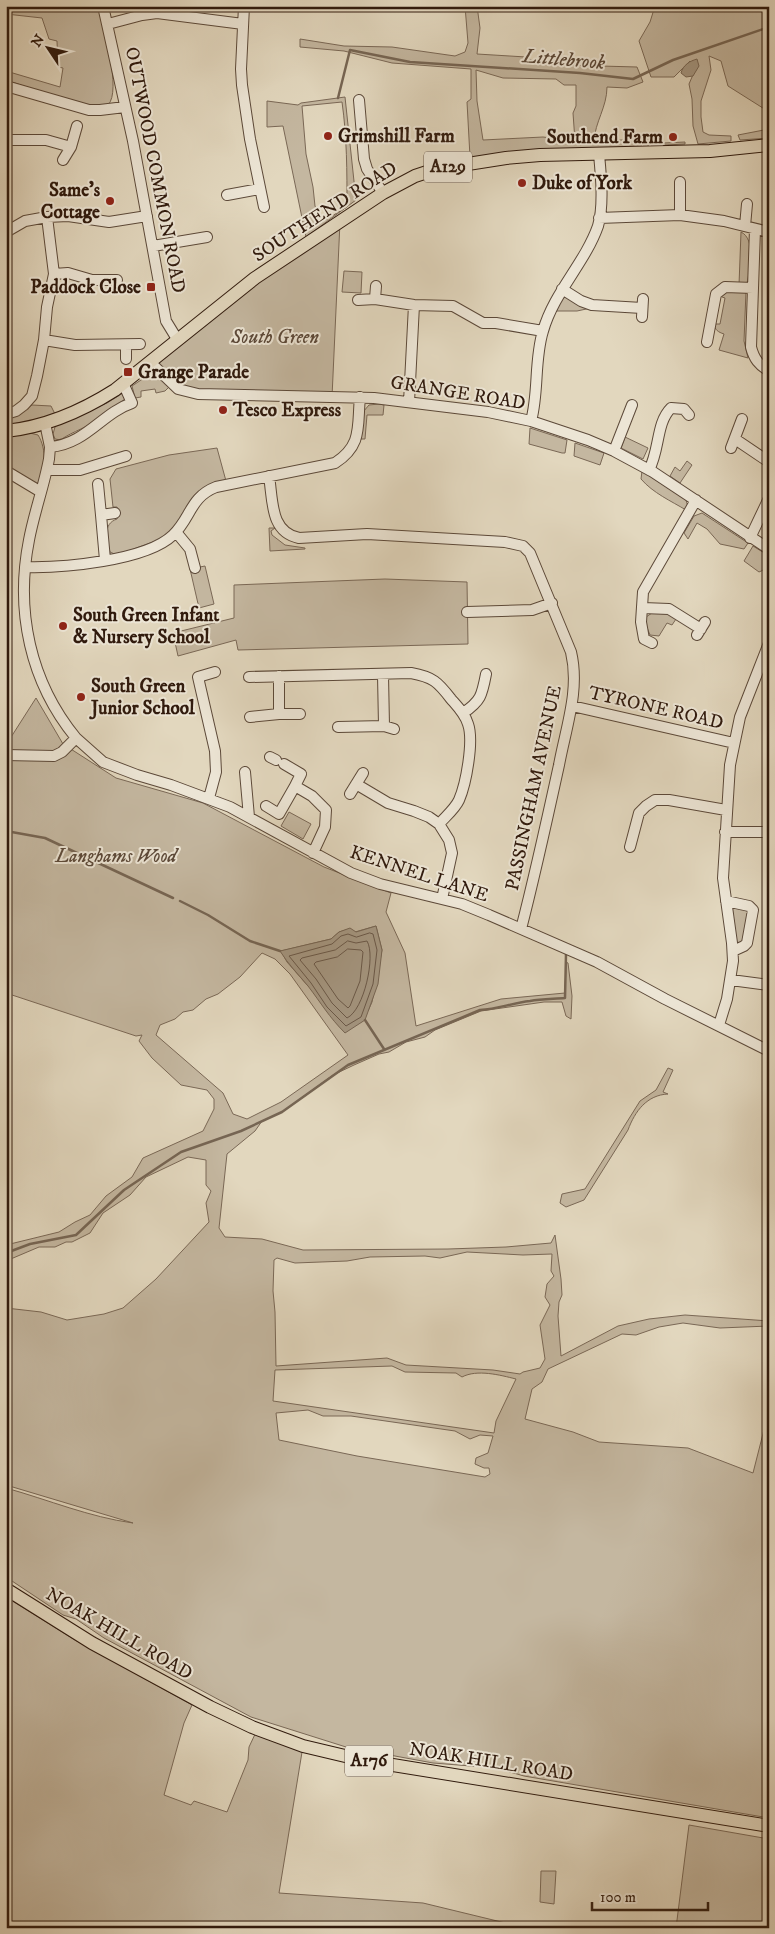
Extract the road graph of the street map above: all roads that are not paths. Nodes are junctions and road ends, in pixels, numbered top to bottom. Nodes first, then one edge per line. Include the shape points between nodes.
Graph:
1 (104, 6) edge
2 (244, 6) edge
3 (108, 24) junction
4 (243, 24) junction
5 (6, 86) edge
6 (359, 100) dead end
7 (125, 106) junction
8 (77, 126) dead end
9 (6, 140) edge
10 (769, 145) edge
11 (71, 147) junction
12 (599, 154) junction
13 (62, 160) dead end
14 (680, 182) dead end
15 (260, 189) junction
16 (382, 193) junction
17 (227, 195) dead end
18 (747, 204) dead end
19 (264, 207) dead end
20 (680, 215) junction
21 (147, 216) junction
22 (47, 217) junction
23 (599, 218) junction
24 (745, 226) junction
25 (755, 229) junction
26 (6, 232) edge
27 (769, 232) edge
28 (207, 237) dead end
29 (153, 246) junction
30 (54, 274) junction
31 (117, 280) dead end
32 (376, 286) dead end
33 (753, 288) junction
34 (562, 289) junction
35 (375, 299) junction
36 (358, 300) dead end
37 (414, 305) junction
38 (643, 308) dead end
39 (543, 331) junction
40 (177, 339) junction
41 (44, 340) junction
42 (707, 342) dead end
43 (140, 344) dead end
44 (126, 345) junction
45 (126, 359) dead end
46 (150, 362) junction
47 (769, 371) edge
48 (124, 383) junction
49 (360, 397) junction
50 (409, 402) junction
51 (632, 404) dead end
52 (6, 414) edge
53 (689, 415) dead end
54 (742, 419) dead end
55 (531, 421) junction
56 (46, 423) junction
57 (6, 431) edge
58 (50, 448) junction
59 (614, 451) junction
60 (126, 456) dead end
61 (769, 462) edge
62 (47, 470) junction
63 (649, 470) junction
64 (6, 471) edge
65 (269, 476) junction
66 (98, 484) dead end
67 (41, 492) junction
68 (769, 498) edge
69 (696, 500) junction
70 (115, 513) dead end
71 (101, 515) junction
72 (176, 532) junction
73 (750, 538) junction
74 (769, 549) edge
75 (105, 560) junction
76 (25, 567) junction
77 (195, 568) dead end
78 (552, 603) junction
79 (643, 608) junction
80 (468, 612) dead end
81 (701, 629) dead end
82 (652, 643) dead end
83 (769, 643) edge
84 (215, 672) dead end
85 (486, 674) dead end
86 (383, 675) junction
87 (279, 676) junction
88 (250, 677) dead end
89 (572, 706) junction
90 (279, 714) junction
91 (300, 714) dead end
92 (463, 714) junction
93 (250, 716) dead end
94 (338, 727) dead end
95 (76, 738) junction
96 (734, 743) junction
97 (6, 755) edge
98 (277, 760) dead end
99 (245, 772) dead end
100 (363, 773) dead end
101 (356, 784) junction
102 (294, 786) junction
103 (350, 794) dead end
104 (208, 798) junction
105 (266, 806) dead end
106 (726, 810) junction
107 (249, 817) junction
108 (440, 824) junction
109 (725, 832) junction
110 (769, 832) edge
111 (630, 848) dead end
112 (313, 853) junction
113 (442, 899) junction
114 (726, 901) junction
115 (521, 929) junction
116 (733, 951) junction
117 (731, 980) junction
118 (769, 985) edge
119 (719, 1025) junction
120 (769, 1051) edge
121 (6, 1589) edge
122 (769, 1826) edge

1 - 3 street, OUTWOOD COMMON ROAD
2 - 4 street
3 - 4 street via 156,13
3 - 7 street, OUTWOOD COMMON ROAD
4 - 15 street via 242,85
5 - 7 street via 89,110
6 - 16 street via 364,159
7 - 21 street, OUTWOOD COMMON ROAD
8 - 11 street
9 - 11 street via 46,140
10 - 12 main road, SOUTHEND ROAD / A129 via 710,151
11 - 13 street
12 - 16 main road, SOUTHEND ROAD / A129 via 506,158 461,164 415,176
12 - 23 street
14 - 20 street
15 - 17 street
15 - 19 street
16 - 40 main road, SOUTHEND ROAD / A129 via 255,278
18 - 24 street
20 - 23 street
20 - 24 street
21 - 22 street via 109,222 68,216
21 - 29 street, OUTWOOD COMMON ROAD
22 - 26 street via 25,221
22 - 30 street
23 - 34 street via 589,245
24 - 25 street
25 - 27 street
25 - 33 street
28 - 29 street
29 - 40 street, OUTWOOD COMMON ROAD via 166,321
30 - 31 street
30 - 41 street via 46,308
32 - 35 street
33 - 42 street via 726,287 716,294
33 - 47 street via 751,347 759,364
34 - 38 street via 581,302 592,305
34 - 39 street
35 - 36 street
35 - 37 street
37 - 39 street via 453,306 483,323
37 - 50 street
39 - 55 street
40 - 46 main road, SOUTHEND ROAD / A129
41 - 44 street via 75,345
41 - 52 street via 32,396 19,409
43 - 44 street
44 - 45 street
46 - 48 main road, SOUTHEND ROAD / A129
46 - 49 street, GRANGE ROAD via 178,388 198,394
48 - 56 main road, SOUTHEND ROAD / A129 via 95,402
48 - 58 street via 132,403 121,406 79,438
49 - 50 street, GRANGE ROAD
49 - 65 street via 356,440 345,456 327,465
50 - 55 street, GRANGE ROAD
51 - 59 street
53 - 63 street via 684,409 671,408 665,414
54 - 61 street via 733,443
55 - 59 street, GRANGE ROAD
56 - 57 main road, SOUTHEND ROAD / A129
56 - 58 street, KENNEL LANE
58 - 62 street, KENNEL LANE
59 - 63 street, GRANGE ROAD
60 - 62 street via 80,470
62 - 67 street, KENNEL LANE
63 - 69 street, GRANGE ROAD
64 - 67 street
65 - 72 street via 206,491
65 - 78 street, PASSINGHAM AVENUE via 278,525 289,536 367,534 516,543 530,553
66 - 71 street
67 - 76 street, KENNEL LANE
68 - 73 street
69 - 73 street, GRANGE ROAD
69 - 79 street via 643,592
70 - 71 street
71 - 75 street
72 - 75 street via 152,547
72 - 77 street via 190,549
73 - 74 street, GRANGE ROAD
75 - 76 street via 44,568
76 - 95 street, KENNEL LANE via 24,616 34,662 46,693
78 - 80 street via 532,610
78 - 89 street, PASSINGHAM AVENUE via 574,665
79 - 81 street via 670,609
79 - 82 street via 644,639
83 - 96 street via 748,694
84 - 104 street via 198,677 215,751 216,772
85 - 92 street via 482,697
86 - 87 street
86 - 92 street via 426,675 441,685
86 - 94 street via 389,728
87 - 88 street
87 - 90 street
89 - 96 street, TYRONE ROAD
89 - 115 street, PASSINGHAM AVENUE
90 - 91 street
90 - 93 street
92 - 108 street via 471,736 467,768 458,801
95 - 97 street via 54,756
95 - 104 street, KENNEL LANE via 103,762
96 - 106 street
98 - 102 street via 301,774
99 - 107 street
100 - 101 street
101 - 103 street
101 - 108 street via 388,804 414,811
102 - 105 street via 279,814
102 - 112 street via 312,796 326,810 325,827
104 - 107 street, KENNEL LANE
106 - 109 street
106 - 111 street via 655,800 639,813
107 - 112 street, KENNEL LANE
108 - 113 street via 452,853
109 - 110 street
109 - 114 street via 722,878
112 - 113 street, KENNEL LANE via 380,884
113 - 115 street, KENNEL LANE
114 - 116 street
114 - 116 street via 749,906 753,910 747,943
115 - 119 street, KENNEL LANE via 597,962
116 - 117 street
117 - 118 street
117 - 119 street
119 - 120 street, KENNEL LANE
121 - 122 main road, NOAK HILL ROAD / A176 via 92,1643 210,1707 252,1728 305,1747 362,1760

